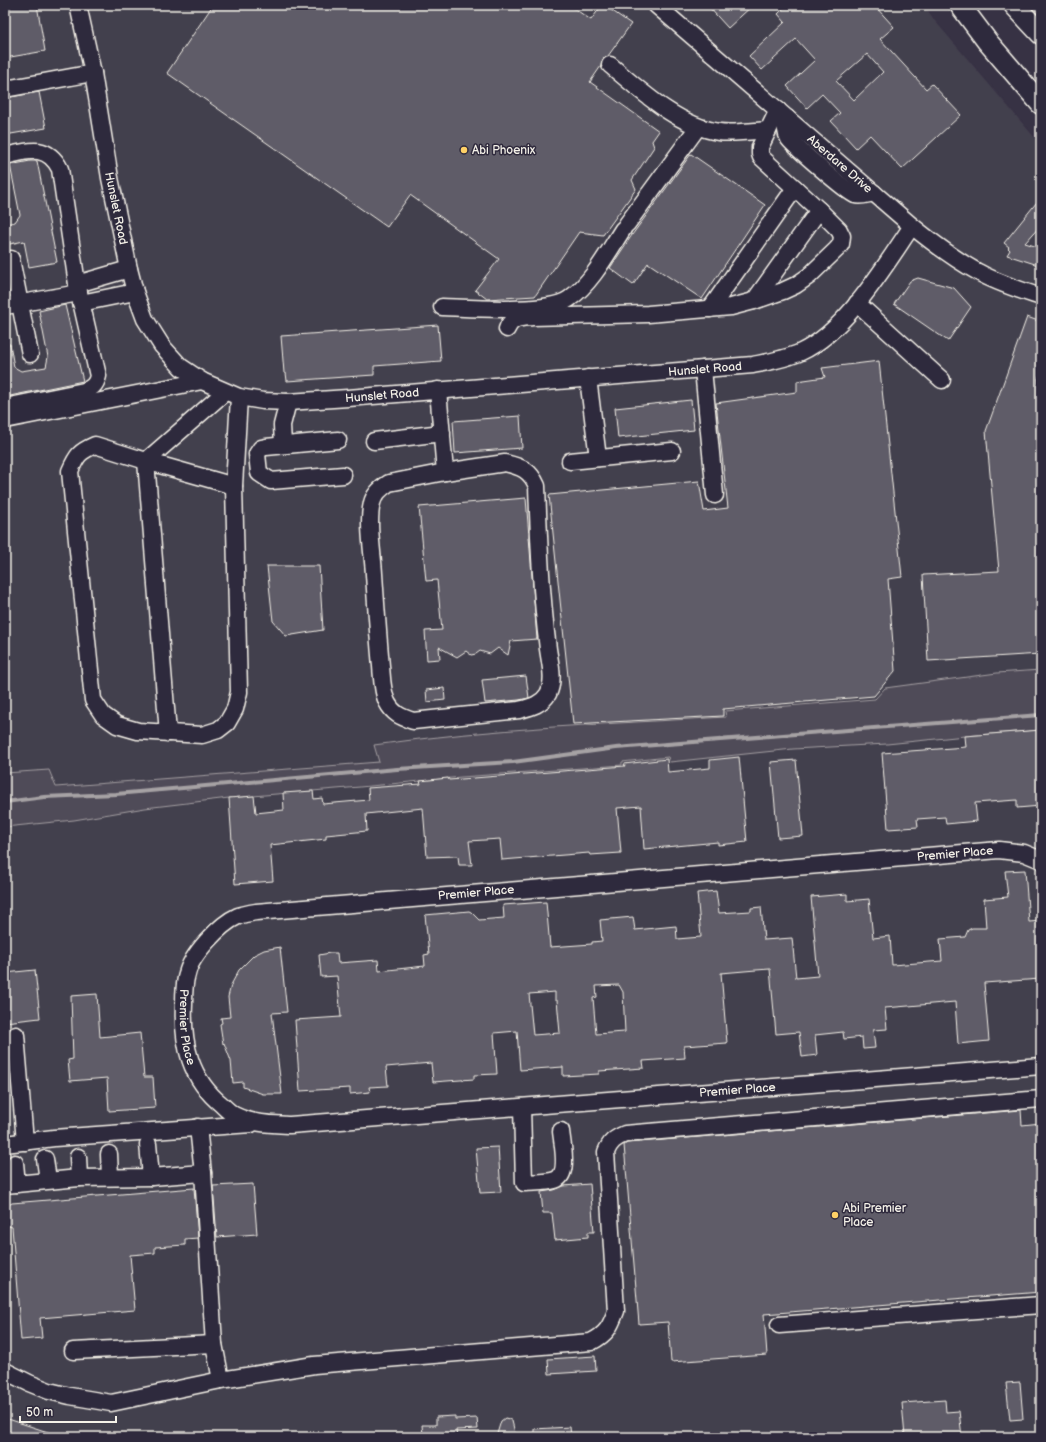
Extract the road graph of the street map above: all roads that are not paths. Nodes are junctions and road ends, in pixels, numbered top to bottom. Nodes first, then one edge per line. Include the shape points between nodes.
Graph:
1 (78, 5) edge
2 (656, 5) edge
3 (960, 5) edge
4 (1014, 5) edge
5 (1041, 34) edge
6 (610, 65) dead end
7 (93, 73) junction
8 (5, 89) edge
9 (1041, 104) edge
10 (782, 114) junction
11 (698, 127) junction
12 (768, 130) junction
13 (5, 156) edge
14 (795, 188) junction
15 (819, 210) junction
16 (912, 226) junction
17 (11, 259) dead end
18 (129, 269) junction
19 (135, 292) junction
20 (79, 294) junction
21 (1041, 297) edge
22 (754, 301) junction
23 (857, 303) junction
24 (12, 305) edge
25 (442, 306) dead end
26 (710, 309) junction
27 (506, 329) dead end
28 (30, 354) dead end
29 (703, 369) junction
30 (588, 378) junction
31 (202, 380) junction
32 (942, 380) dead end
33 (438, 390) junction
34 (232, 394) junction
35 (288, 402) junction
36 (5, 407) edge
37 (5, 420) edge
38 (442, 433) junction
39 (338, 440) dead end
40 (374, 441) dead end
41 (283, 445) junction
42 (672, 451) dead end
43 (598, 458) junction
44 (146, 461) junction
45 (570, 461) dead end
46 (445, 472) junction
47 (343, 476) dead end
48 (234, 486) junction
49 (715, 495) dead end
50 (168, 733) junction
51 (1041, 860) edge
52 (16, 1035) dead end
53 (1041, 1066) edge
54 (1041, 1099) edge
55 (522, 1107) junction
56 (259, 1124) junction
57 (198, 1127) junction
58 (561, 1131) dead end
59 (25, 1142) junction
60 (5, 1144) edge
61 (148, 1144) dead end
62 (109, 1154) dead end
63 (78, 1157) dead end
64 (45, 1159) dead end
65 (16, 1163) dead end
66 (203, 1173) junction
67 (110, 1177) junction
68 (151, 1177) junction
69 (79, 1178) junction
70 (48, 1180) junction
71 (11, 1184) edge
72 (1041, 1305) edge
73 (779, 1325) dead end
74 (214, 1344) junction
75 (73, 1351) dead end
76 (5, 1371) edge
77 (220, 1380) junction

1 - 7 street, Hunslet Road
2 - 10 street, Aberdare Drive
3 - 9 main road
4 - 5 main road
6 - 11 street via 643,93
7 - 8 street
7 - 18 street, Hunslet Road via 110,178
10 - 12 street
10 - 16 street, Aberdare Drive
11 - 12 street via 720,133
11 - 25 street via 590,278 568,299 560,304 539,307 499,309
12 - 14 street via 760,147 761,157
13 - 20 street via 41,152 56,160 60,169
14 - 15 street
14 - 26 street
15 - 22 street
15 - 22 street via 839,230 842,236 841,244 796,285
16 - 21 street, Aberdare Drive via 936,246 978,273
16 - 23 street, Hunslet Road
17 - 24 street
18 - 19 street, Hunslet Road
18 - 20 street
19 - 20 street
19 - 31 street, Hunslet Road via 145,319 162,346 181,366
20 - 24 street
20 - 36 street via 98,376 96,382 92,388 84,391
22 - 26 street
23 - 29 street, Hunslet Road via 824,337 800,352 771,362
23 - 32 street
24 - 28 street
26 - 27 street via 648,314 532,317 517,319
29 - 30 street, Hunslet Road
29 - 49 street
30 - 33 street, Hunslet Road
30 - 43 street
31 - 34 street, Hunslet Road
31 - 37 street
33 - 35 street, Hunslet Road
33 - 38 street
34 - 35 street, Hunslet Road via 263,401
34 - 44 street
34 - 48 street
35 - 41 street via 282,425
38 - 40 street
38 - 46 street
39 - 41 street
41 - 47 street via 266,447 257,454 259,473 263,477 271,481
42 - 43 street
43 - 45 street
44 - 48 street
44 - 50 street
44 - 50 street via 95,445 82,450 70,471 93,700 103,715 118,725 138,731
46 - 46 street via 389,483 378,492 372,503 370,516 384,691 391,709 401,717 413,721 534,706 548,694 552,681 543,609 537,486 532,476 516,466 505,463
48 - 50 street via 239,692 235,709 227,723 218,730 202,735
51 - 56 street, Premier Place via 1024,853 999,850 272,910 239,916 224,924 207,940 196,956 187,973 183,1019 186,1048 196,1075 211,1096 233,1114
52 - 59 street
53 - 55 street, Premier Place
54 - 77 street via 625,1134 610,1143 606,1152 616,1311 609,1328 601,1337 591,1342 314,1366
55 - 56 street, Premier Place
55 - 58 street via 519,1183 550,1181 561,1177 564,1169
56 - 57 street
57 - 59 street
57 - 66 street
59 - 60 street
61 - 68 street
62 - 67 street
63 - 69 street
64 - 70 street
65 - 71 street
66 - 68 street
66 - 74 street
67 - 68 street
67 - 69 street
69 - 70 street
70 - 71 street
72 - 73 street
74 - 75 street
74 - 77 street
76 - 77 street via 49,1391 111,1402

